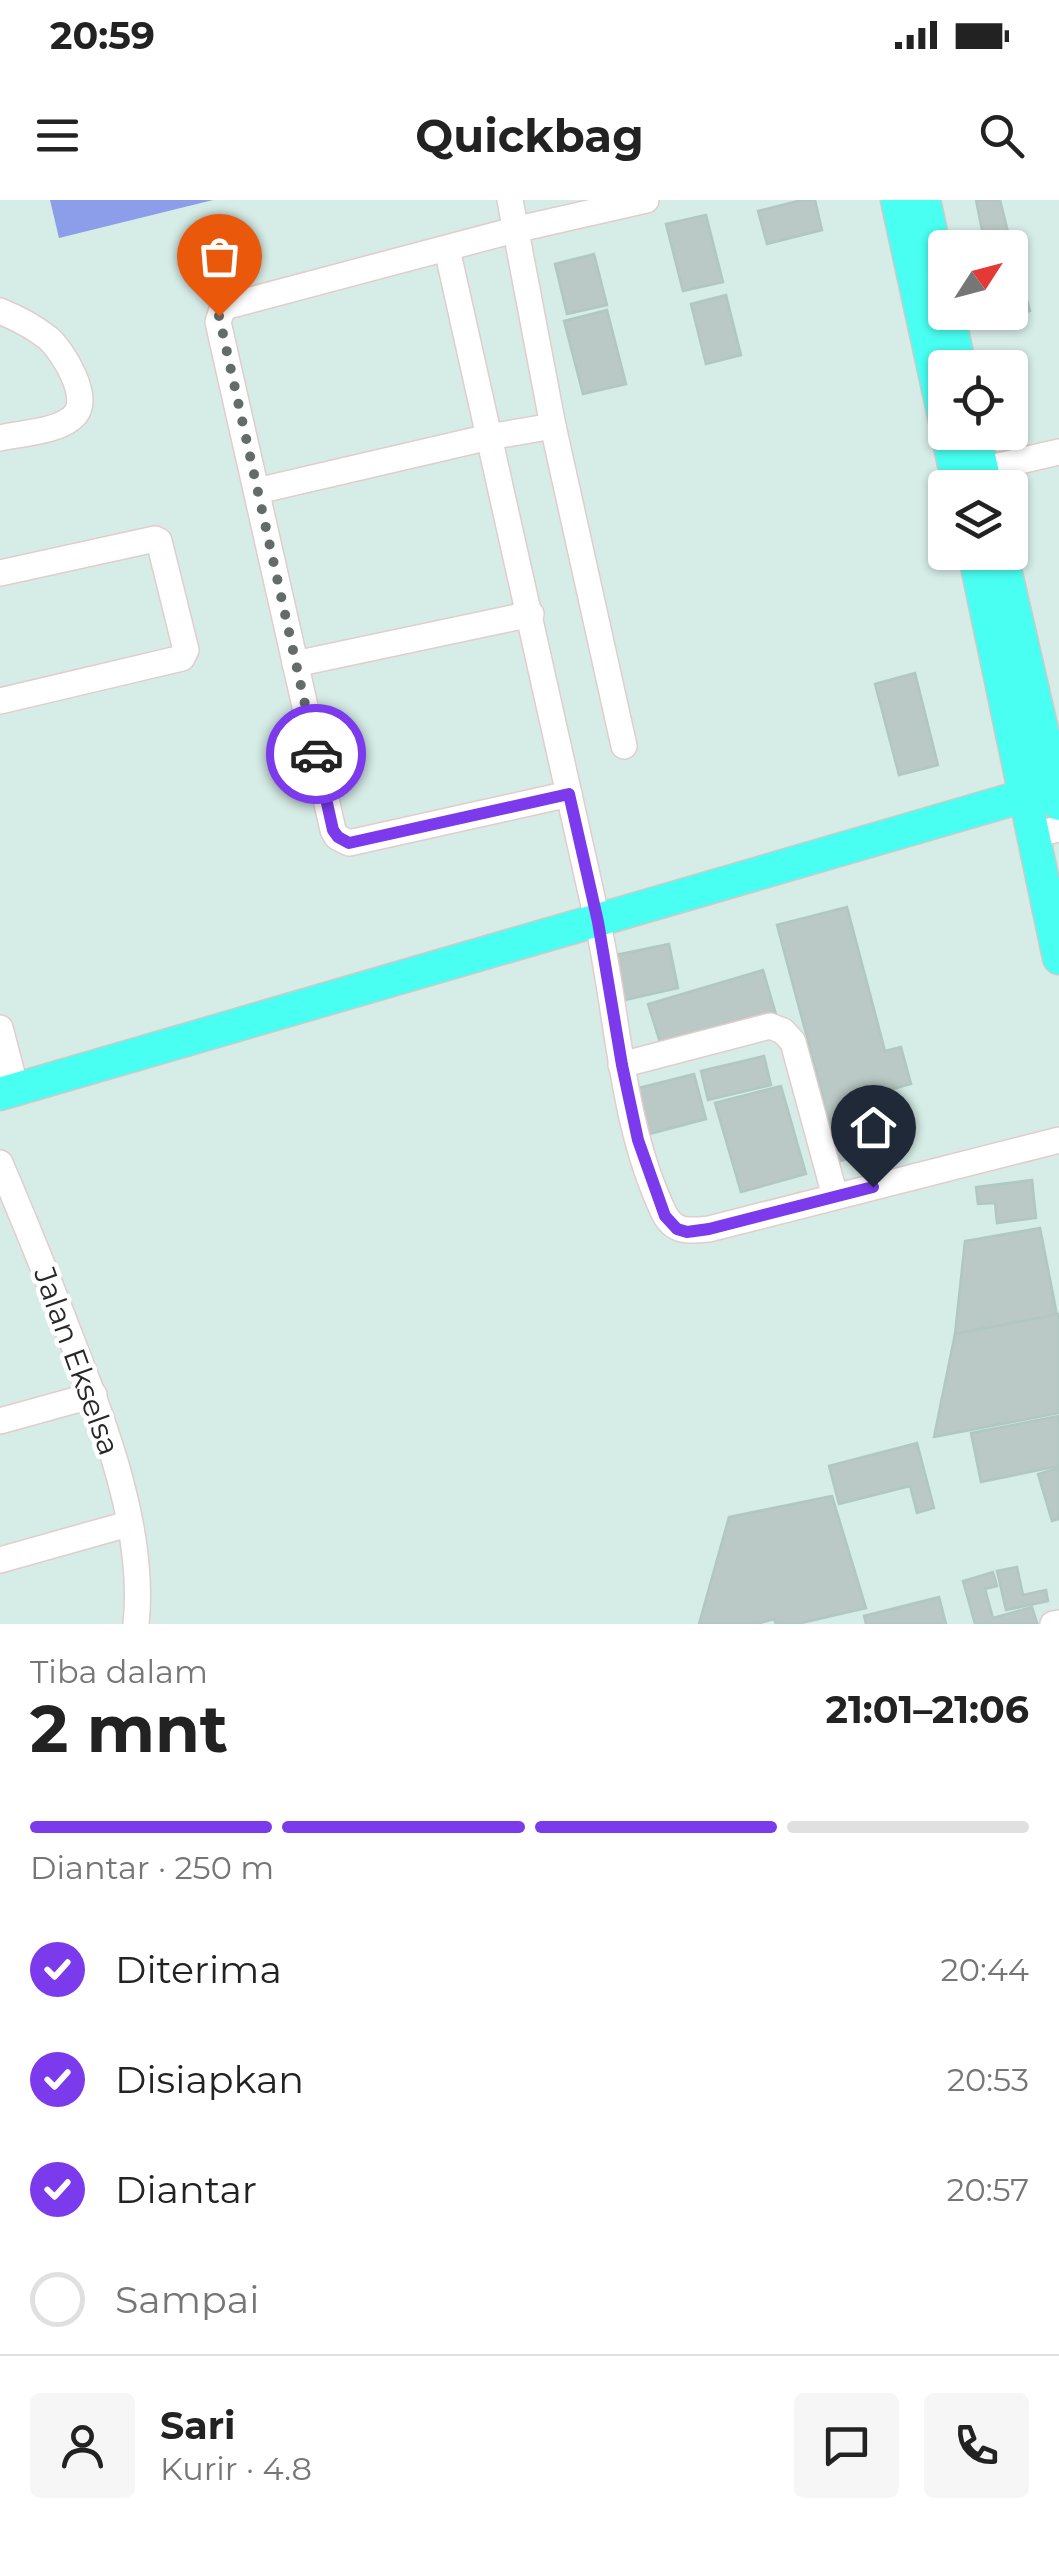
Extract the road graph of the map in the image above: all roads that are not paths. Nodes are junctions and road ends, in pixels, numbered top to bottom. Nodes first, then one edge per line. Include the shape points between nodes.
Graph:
1 (510, 200) edge
2 (646, 200) edge
3 (897, 200) edge
4 (924, 200) edge
5 (605, 205) edge
6 (514, 230) junction
7 (930, 230) edge
8 (446, 248) junction
9 (0, 311) edge
10 (930, 350) edge
11 (553, 426) junction
12 (489, 437) junction
13 (0, 438) edge
14 (1059, 452) edge
15 (1009, 470) edge
16 (257, 491) junction
17 (979, 570) edge
18 (1003, 570) edge
19 (0, 573) edge
20 (531, 614) junction
21 (295, 664) junction
22 (0, 701) edge
23 (624, 746) dead end
24 (569, 794) junction
25 (1047, 796) edge
26 (1047, 832) edge
27 (598, 922) junction
28 (1059, 958) edge
29 (0, 1028) edge
30 (622, 1065) junction
31 (8, 1092) edge
32 (1059, 1140) edge
33 (0, 1162) edge
34 (835, 1196) junction
35 (94, 1395) junction
36 (0, 1421) edge
37 (128, 1524) junction
38 (0, 1560) edge
39 (136, 1624) edge

1 - 6 street
2 - 5 street
3 - 10 main road
4 - 7 main road
5 - 6 street
6 - 8 street
6 - 11 street
8 - 12 street
8 - 16 street via 222,310 218,322
9 - 13 street via 56,346 81,404 56,425
11 - 12 street
11 - 23 street
12 - 16 street
12 - 20 street
14 - 15 street
16 - 21 street
17 - 25 main road
18 - 25 main road
19 - 22 street via 155,539 186,650 182,658
20 - 21 street
20 - 24 street
21 - 24 street via 333,830 343,841
24 - 27 street
25 - 26 main road
25 - 27 main road
26 - 28 main road
27 - 30 street
27 - 31 main road
29 - 31 street
30 - 34 street via 638,1140 665,1216 677,1229 709,1229
30 - 34 street via 770,1026 783,1031 792,1042
32 - 34 street
33 - 35 street, Jalan Ekselsa
35 - 36 street
35 - 37 street, Jalan Ekselsa
37 - 38 street
37 - 39 street, Jalan Ekselsa via 139,1594

